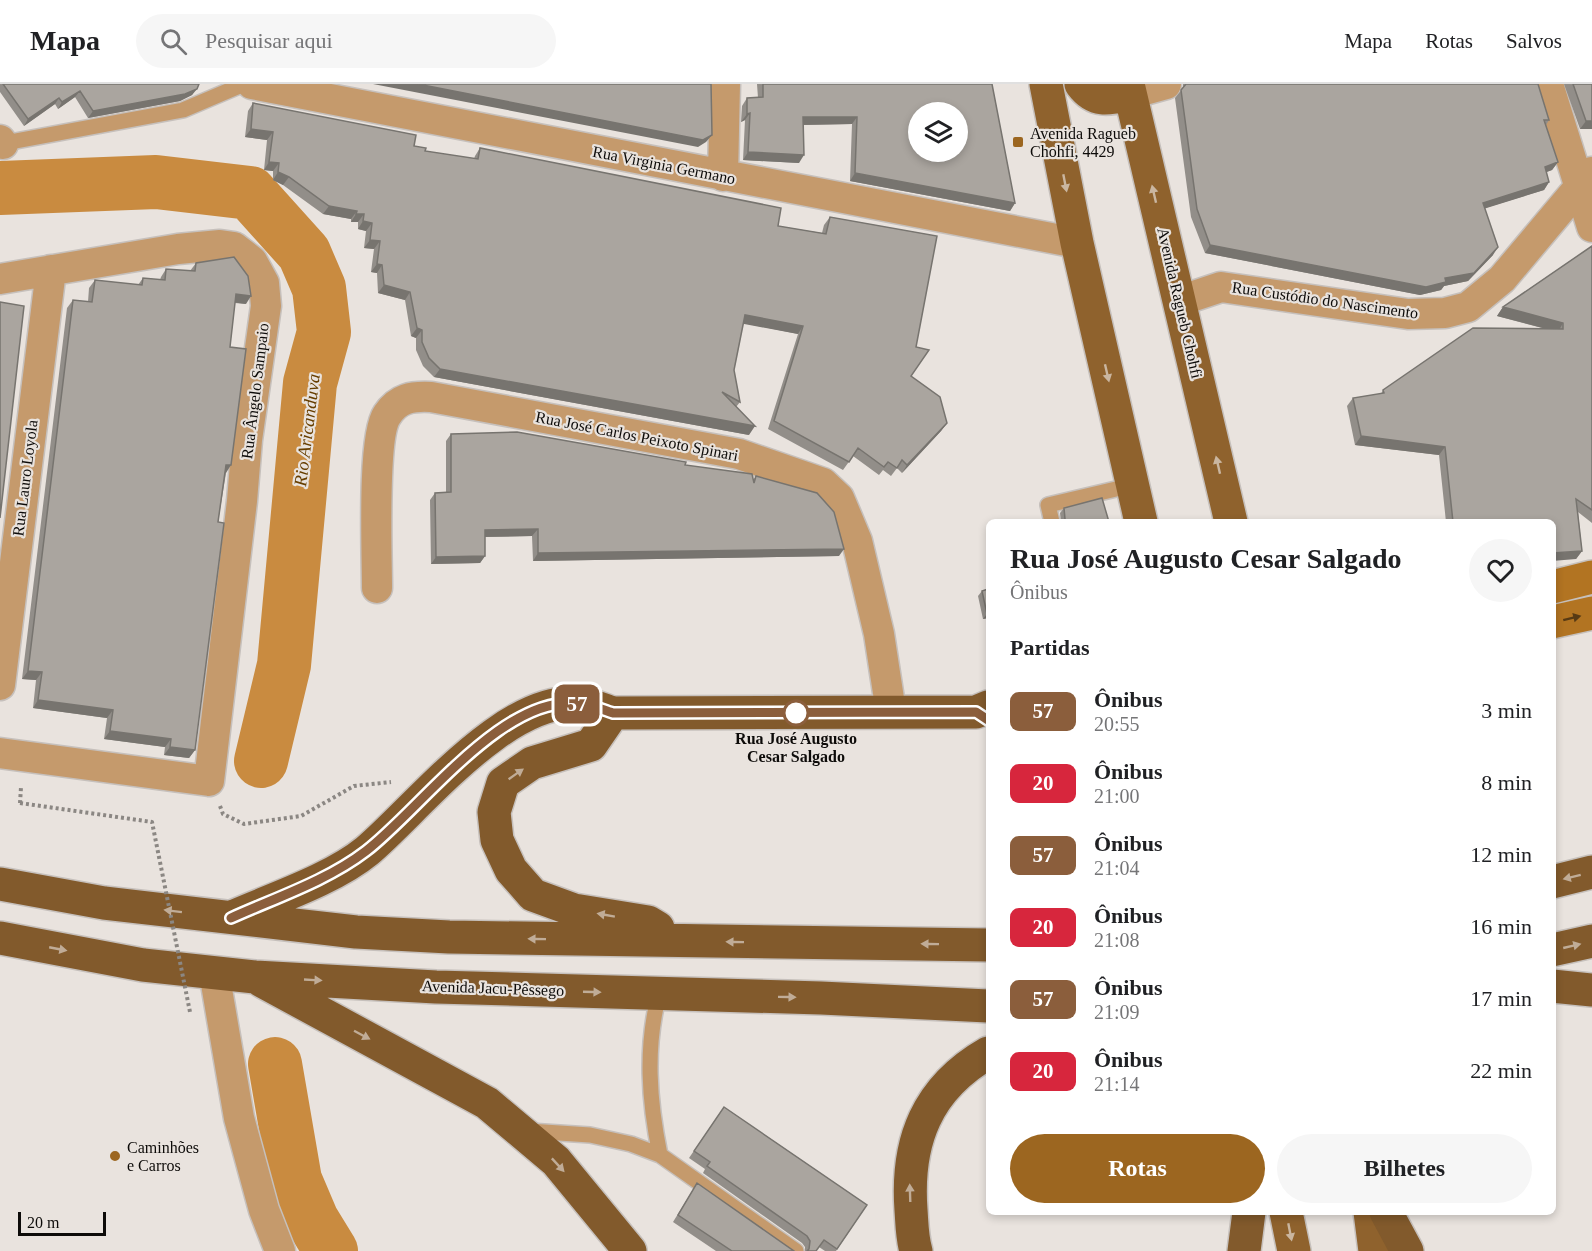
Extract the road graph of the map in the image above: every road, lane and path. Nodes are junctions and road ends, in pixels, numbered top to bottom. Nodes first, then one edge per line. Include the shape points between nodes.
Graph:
1 (244, 84) edge
2 (252, 84) edge
3 (725, 84) edge
4 (1046, 84) edge
5 (1081, 84) edge
6 (1166, 84) edge
7 (1548, 84) edge
8 (1129, 89) edge
9 (1, 143) edge
10 (723, 176) junction
11 (1586, 180) edge
12 (1592, 227) edge
13 (1077, 243) junction
14 (51, 270) junction
15 (0, 279) edge
16 (1179, 301) junction
17 (1132, 485) junction
18 (1051, 519) edge
19 (1140, 519) edge
20 (1230, 519) edge
21 (1592, 577) edge
22 (1556, 586) edge
23 (377, 588) dead end
24 (1592, 613) edge
25 (1556, 621) edge
26 (0, 685) edge
27 (891, 712) junction
28 (613, 713) junction
29 (984, 713) edge
30 (0, 753) edge
31 (443, 777) junction
32 (21, 787) dead end
33 (244, 824) dead end
34 (1592, 872) edge
35 (1556, 881) edge
36 (0, 884) edge
37 (231, 918) junction
38 (0, 938) edge
39 (679, 941) junction
40 (1592, 941) edge
41 (986, 945) edge
42 (1556, 949) edge
43 (214, 972) junction
44 (255, 977) junction
45 (1556, 986) edge
46 (1592, 990) edge
47 (659, 994) junction
48 (986, 1006) edge
49 (190, 1012) dead end
50 (986, 1054) edge
51 (519, 1130) junction
52 (660, 1155) junction
53 (1249, 1215) edge
54 (1287, 1215) edge
55 (1370, 1215) edge
56 (1388, 1215) edge
57 (280, 1251) edge
58 (630, 1251) edge
59 (796, 1251) edge
60 (916, 1251) edge
61 (1244, 1251) edge
62 (1293, 1251) edge
63 (1375, 1251) edge
64 (1407, 1251) edge

1 - 9 lane via 183,110
2 - 10 street, Rua Virginia Germano
3 - 10 street
4 -> 13 main road
5 - 8 main road via 1097,99
6 - 8 street
7 - 11 street
16 -> 8 main road, Avenida Ragueb Chohfi
10 - 13 street, Rua Virginia Germano
11 - 12 street
11 - 16 street, Rua Custódio do Nascimento via 1502,279 1468,307 1445,313 1408,314 1221,287
13 -> 17 main road
14 - 15 street, Rua Ângelo Sampaio
14 - 26 street, Rua Lauro Loyola
14 - 30 street, Rua Ângelo Sampaio via 220,244 234,247 252,261 264,283 266,306 209,781
20 -> 16 main road, Avenida Ragueb Chohfi
17 - 18 lane via 1048,505
17 - 19 main road
21 - 22 main road
23 - 27 street, Rua José Carlos Peixoto Spinari via 380,435 385,417 409,397 431,397 739,454 823,483 839,498 857,541 879,634
25 -> 24 main road
27 - 28 highway
27 - 29 highway
28 - 31 highway via 581,703 551,706 516,718
39 -> 28 highway via 648,922 574,909 532,895 511,870 497,840 494,812 503,783 532,763 591,745
31 - 33 path via 354,786 301,816
31 - 37 highway via 365,852 320,878
32 - 49 path, bridge via 20,803 152,822
34 -> 35 highway
37 -> 36 highway via 104,903
39 -> 37 highway via 356,932
38 -> 43 highway, Avenida Jacu-Pêssego via 143,965
41 -> 39 highway
42 -> 40 highway
43 - 44 highway, Avenida Jacu-Pêssego
43 - 57 street via 239,1118 264,1210
44 -> 47 highway, Avenida Jacu-Pêssego
44 -> 51 highway via 487,1102
45 - 46 highway
47 -> 48 highway, Avenida Jacu-Pêssego
47 - 52 lane via 649,1074
60 -> 50 highway via 909,1187 918,1132 937,1096 964,1067
51 - 52 lane via 590,1136 631,1144
51 -> 58 highway via 556,1161
52 - 59 lane
53 - 61 highway
54 -> 62 main road
55 - 63 main road
56 - 64 highway

